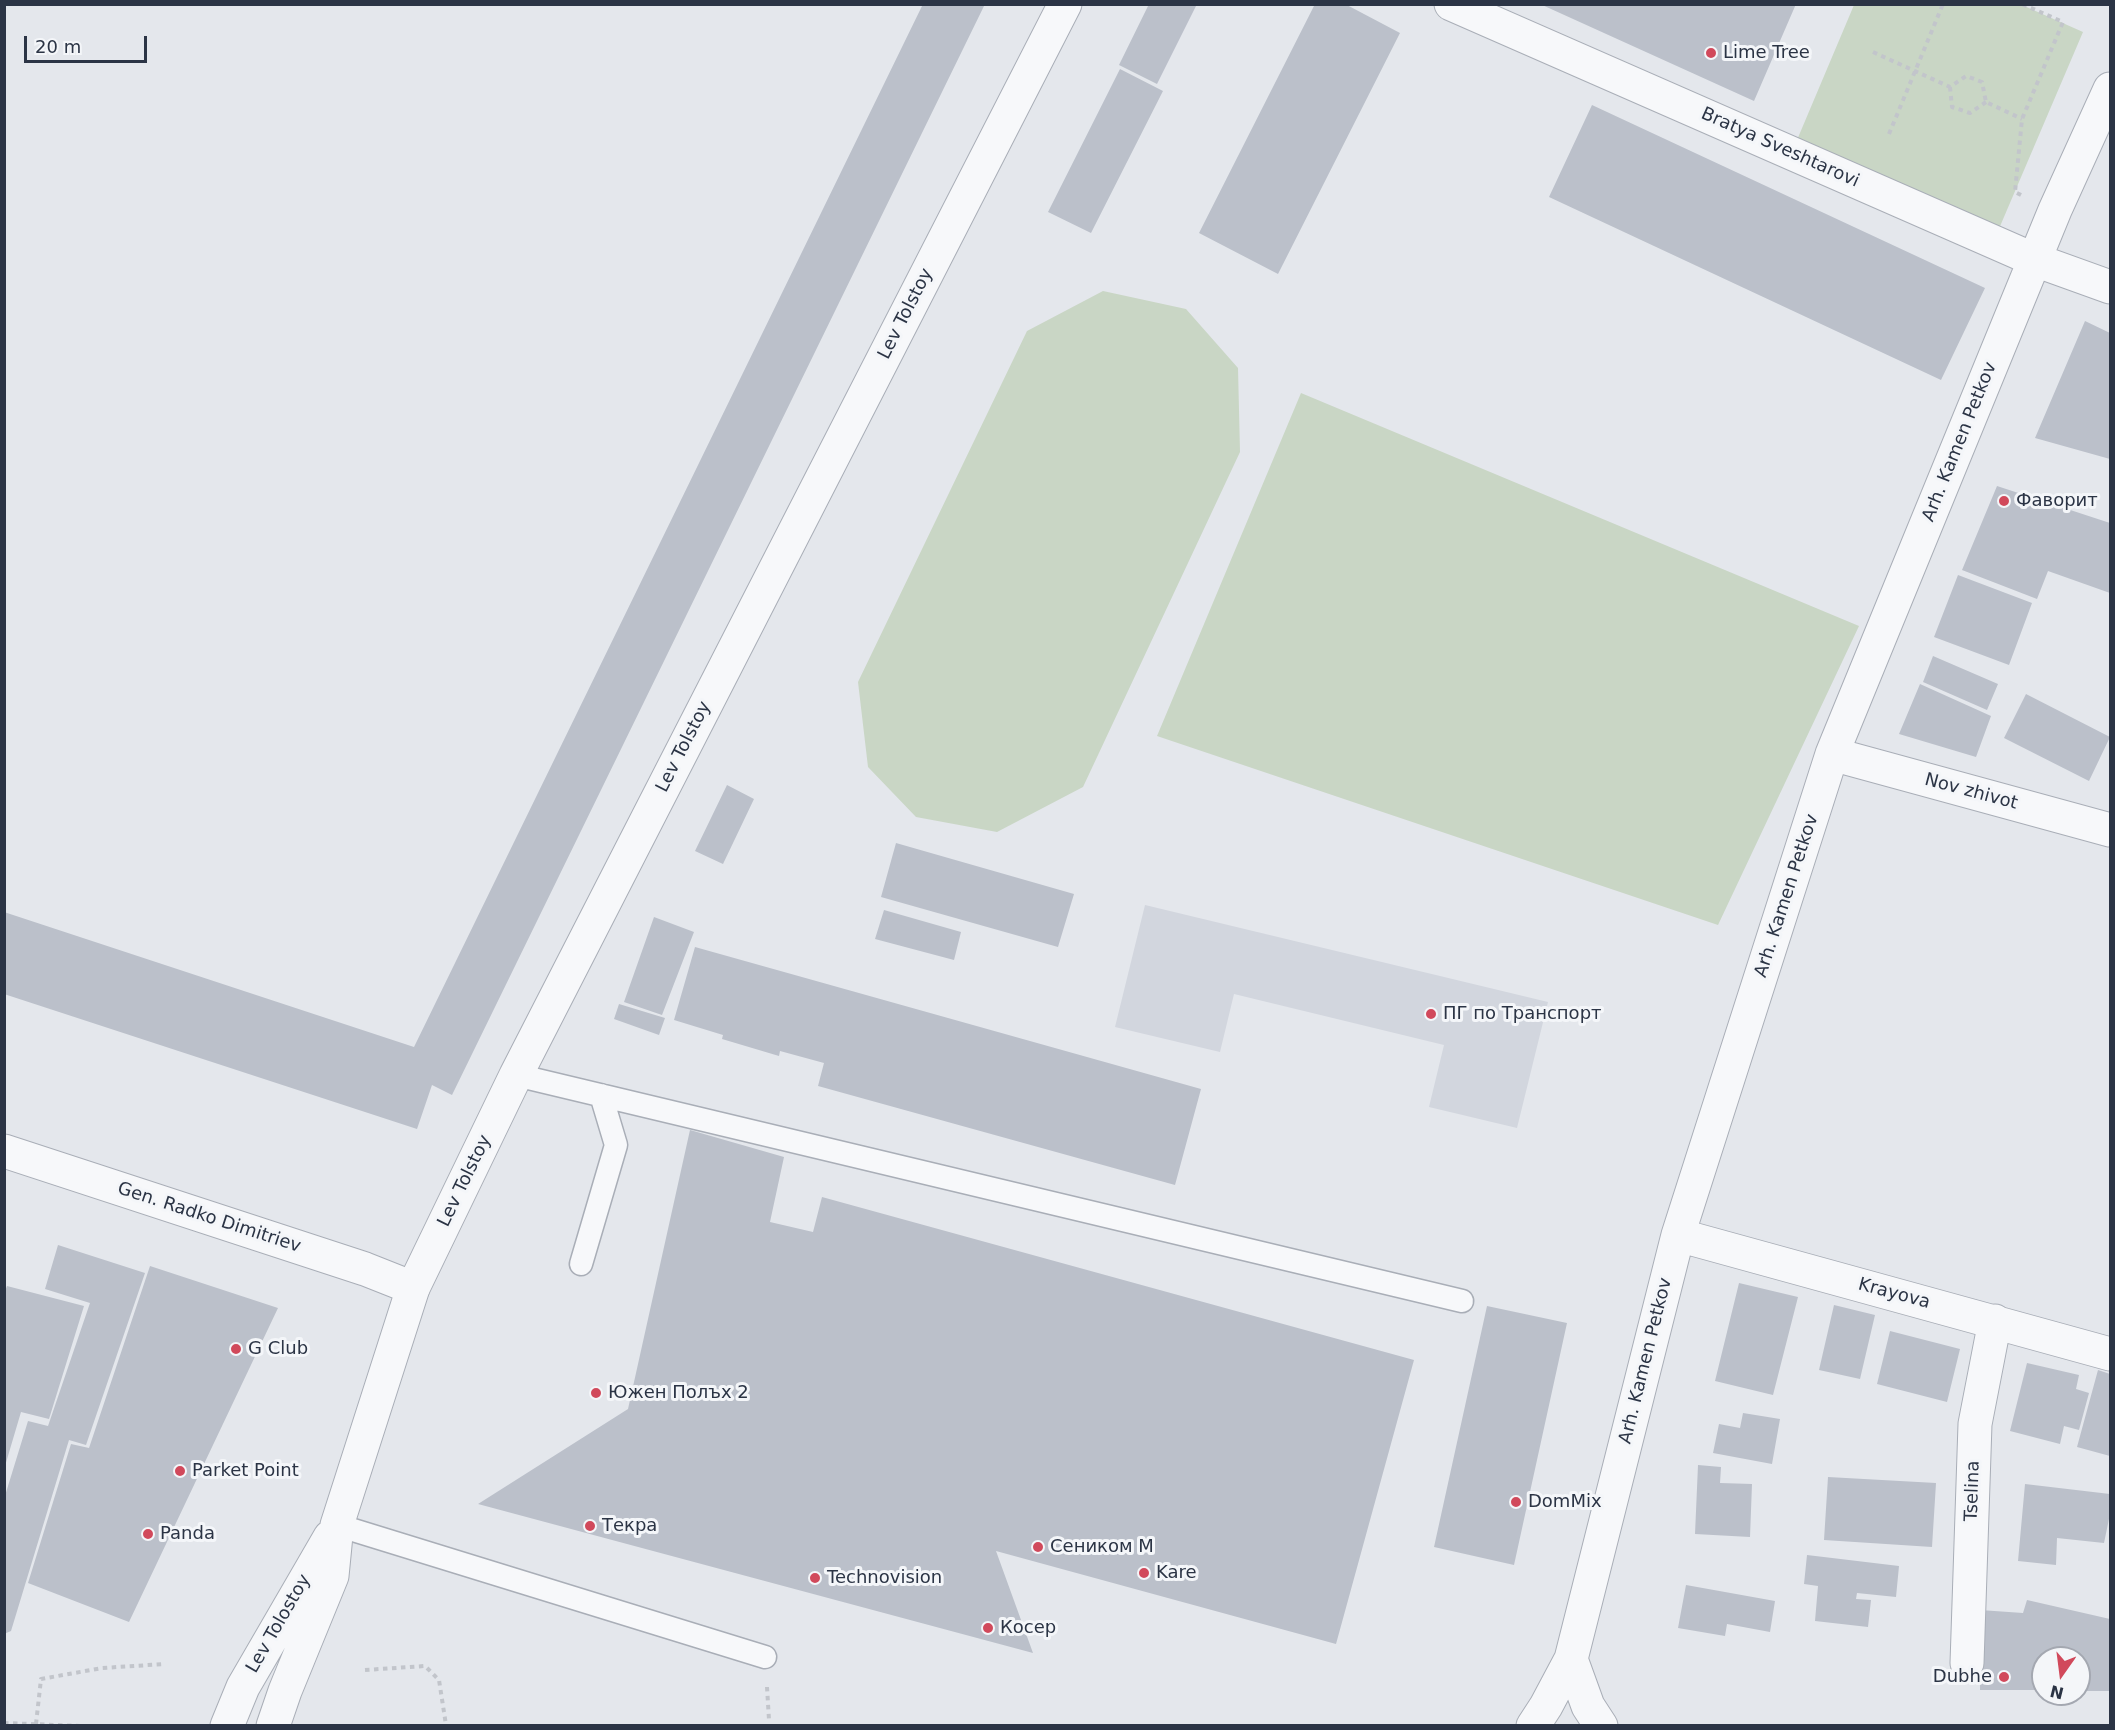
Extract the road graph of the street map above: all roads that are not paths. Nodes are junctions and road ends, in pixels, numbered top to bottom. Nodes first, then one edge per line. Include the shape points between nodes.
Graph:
1 (1065, 4) edge
2 (1451, 4) edge
3 (2110, 88) edge
4 (2035, 260) junction
5 (2110, 287) edge
6 (1833, 754) junction
7 (2110, 830) edge
8 (516, 1075) junction
9 (601, 1095) junction
10 (4, 1151) edge
11 (1678, 1235) junction
12 (581, 1264) dead end
13 (413, 1288) junction
14 (1462, 1301) dead end
15 (1995, 1321) junction
16 (2110, 1354) edge
17 (340, 1516) junction
18 (765, 1657) dead end
19 (1570, 1659) junction
20 (1967, 1663) dead end
21 (227, 1725) edge
22 (273, 1725) edge
23 (1533, 1725) edge
24 (1601, 1725) edge

1 - 8 street, Lev Tolstoy
2 - 4 street, Bratya Sveshtarovi
3 - 4 street, Arh. Kamen Petkov
4 - 5 street, Bratya Sveshtarovi
4 - 6 street, Arh. Kamen Petkov
6 - 7 street, Nov zhivot
6 - 11 street, Arh. Kamen Petkov
8 - 9 lane
8 - 13 street, Lev Tolstoy
9 - 12 lane via 616,1145
9 - 14 lane
10 - 13 street, Gen. Radko Dimitriev
11 - 15 street, Krayova
11 - 19 street, Arh. Kamen Petkov
13 - 17 street, Lev Tolstoy
15 - 16 street, Krayova
15 - 20 street, Tselina via 1975,1424
17 - 18 lane
17 - 21 street, Lev Tolostoy via 243,1687
17 - 22 street, Lev Tolostoy via 332,1576
19 - 23 street, Arh. Kamen Petkov
19 - 24 street via 1588,1706

